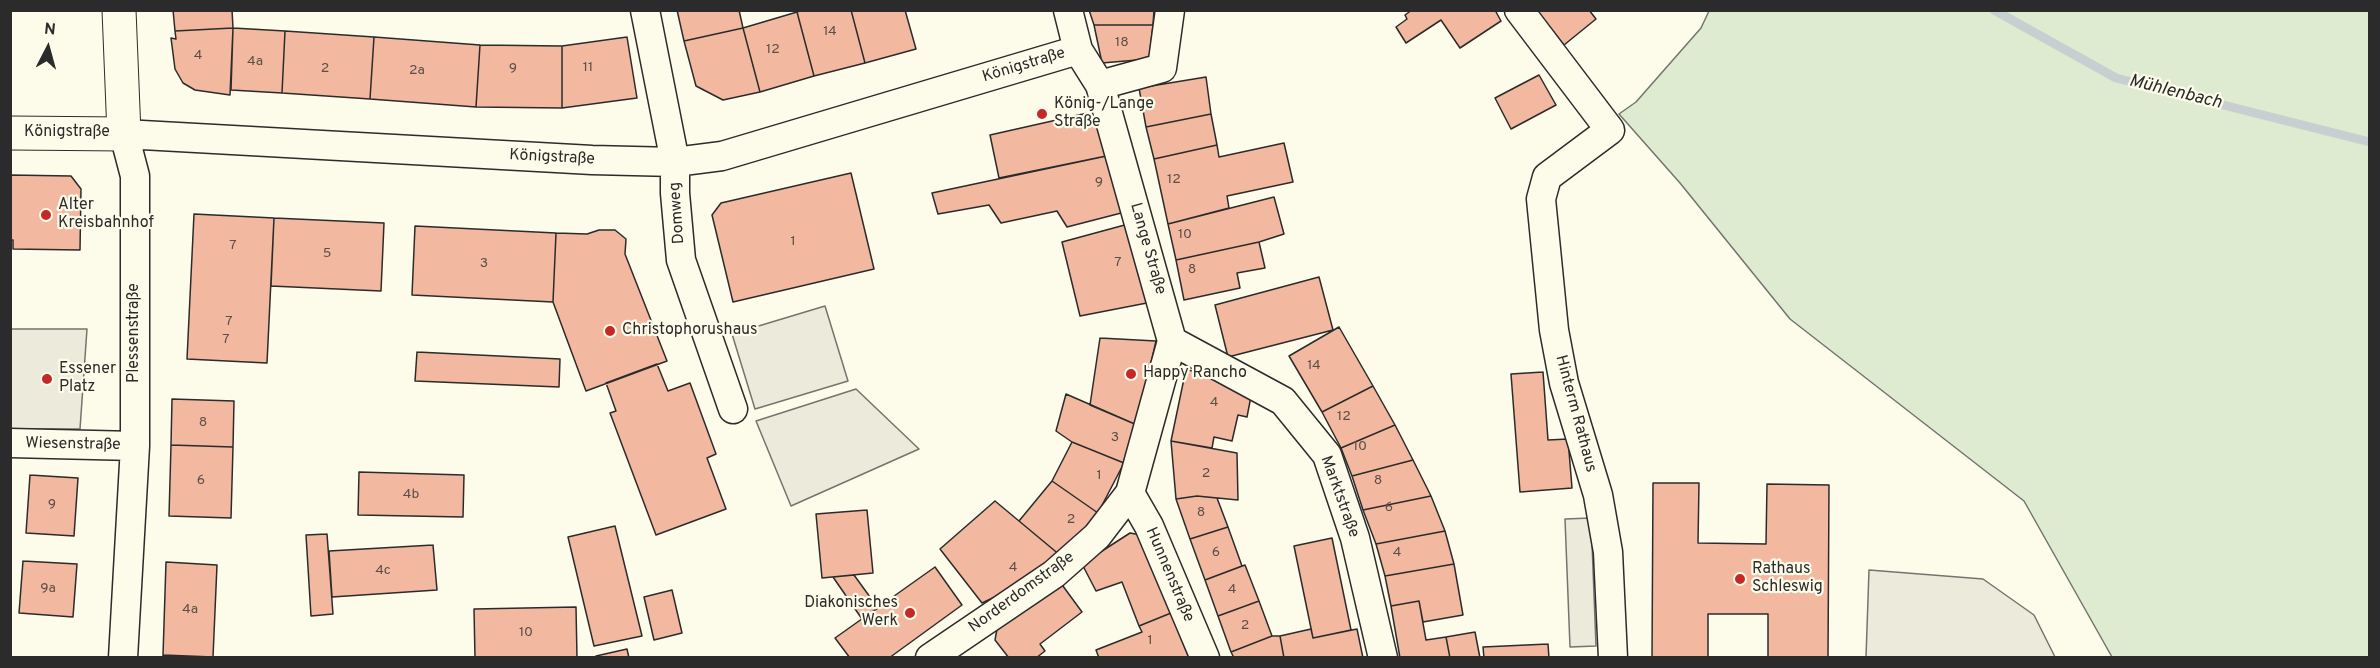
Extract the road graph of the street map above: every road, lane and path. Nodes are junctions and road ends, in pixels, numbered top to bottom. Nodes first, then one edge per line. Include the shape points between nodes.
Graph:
1 (119, 10) edge
2 (645, 10) edge
3 (1068, 10) edge
4 (1170, 10) edge
5 (1519, 10) edge
6 (1078, 50) junction
7 (1100, 85) junction
8 (10, 133) edge
9 (124, 134) junction
10 (675, 162) junction
11 (1172, 341) junction
12 (733, 409) dead end
13 (10, 443) edge
14 (135, 446) junction
15 (1130, 493) junction
16 (962, 650) edge
17 (123, 657) edge
18 (930, 657) edge
19 (1205, 657) edge
20 (1383, 657) edge
21 (1613, 657) edge

1 - 9 street, Plessenstraße
2 - 10 street, Domweg
3 - 6 street, Lange Straße
4 - 7 street via 1162,68
5 - 21 street, Hinterm Rathaus via 1610,129 1547,177 1541,199 1554,330 1564,383 1598,495 1608,552
6 - 7 street, Lange Straße
6 - 10 street, Königstraße via 722,156
7 - 11 street, Lange Straße
8 - 9 street, Königstraße
9 - 10 street, Königstraße
9 - 14 street, Plessenstraße via 135,176
10 - 12 street, Domweg via 681,260
11 - 15 street
11 - 20 street, Marktstraße via 1283,401 1327,455 1355,538
13 - 14 street, Wiesenstraße
14 - 17 street, Plessenstraße
15 - 16 street, Norderdomstraße via 1097,536
15 - 19 street, Hunnenstraße via 1149,526
16 - 18 street, Norderdomstraße

